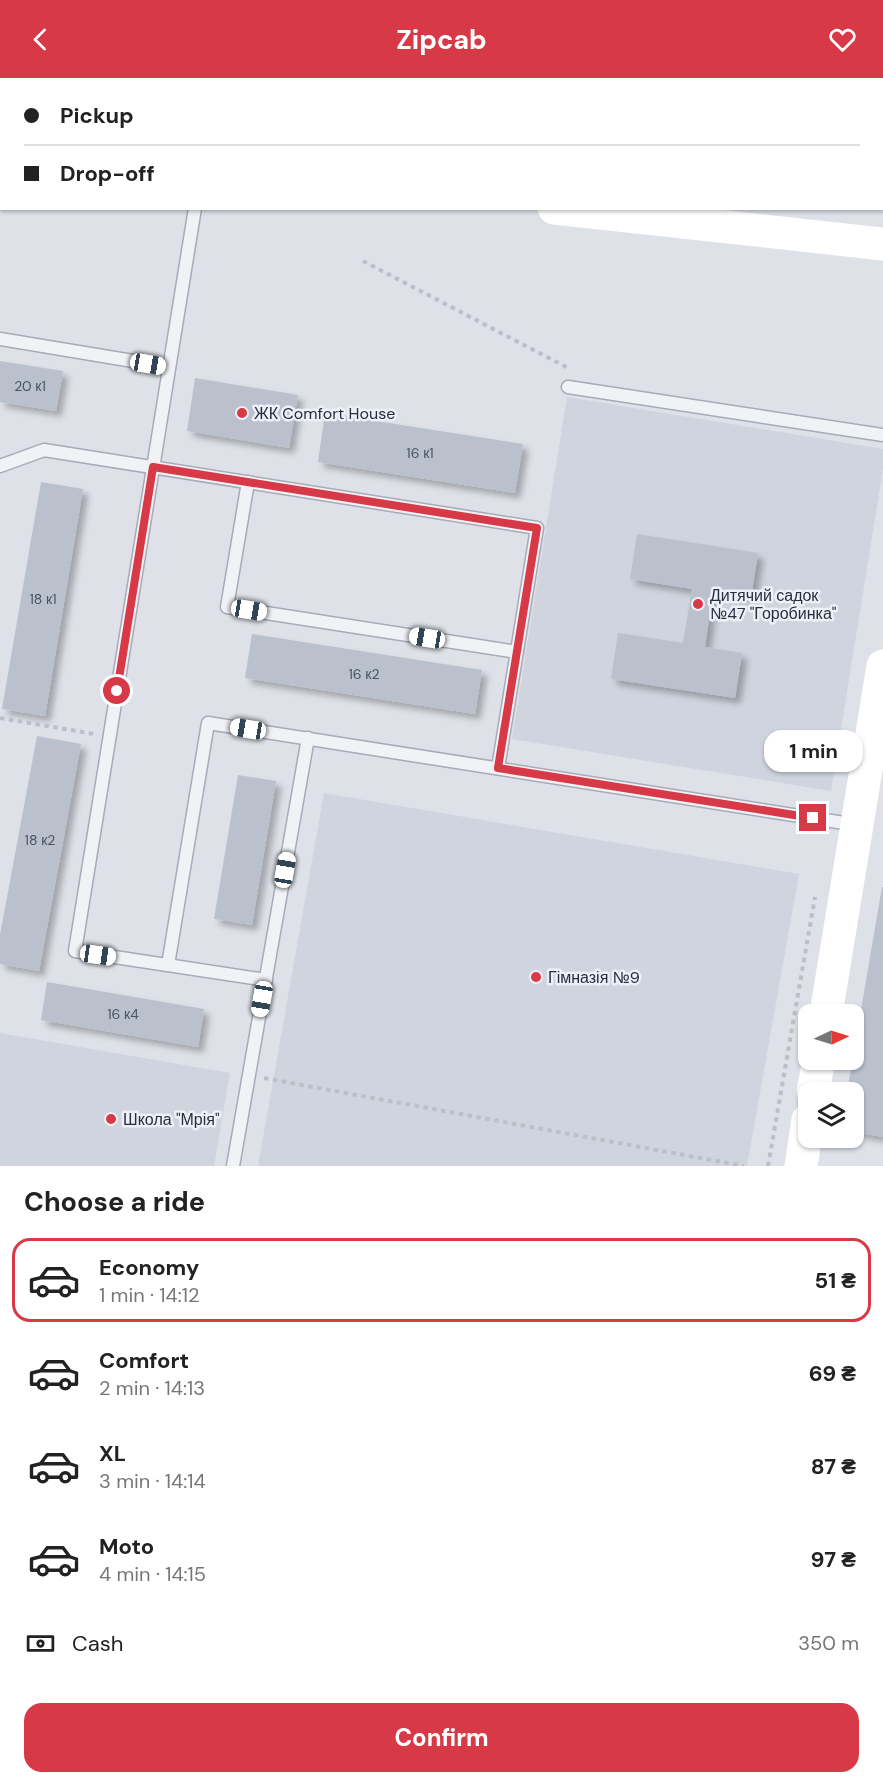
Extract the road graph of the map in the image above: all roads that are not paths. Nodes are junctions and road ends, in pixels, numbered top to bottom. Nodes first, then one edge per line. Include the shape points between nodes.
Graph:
1 (195, 210) edge
2 (572, 210) edge
3 (883, 244) edge
4 (0, 339) edge
5 (169, 367) junction
6 (568, 387) dead end
7 (883, 435) edge
8 (0, 466) edge
9 (153, 467) junction
10 (248, 482) junction
11 (517, 652) junction
12 (883, 666) edge
13 (308, 738) junction
14 (498, 768) junction
15 (858, 825) junction
16 (168, 965) junction
17 (266, 980) junction
18 (828, 1004) edge
19 (804, 1148) edge
20 (233, 1166) edge
21 (801, 1166) edge

1 - 5 lane
2 - 3 street
4 - 5 lane
5 - 9 lane
6 - 7 lane
8 - 9 lane via 44,450
9 - 10 lane
9 - 16 lane via 75,951
10 - 11 lane via 537,528
10 - 11 lane via 226,606
11 - 14 lane
12 - 15 street
13 - 14 lane
13 - 16 lane via 208,723
13 - 17 lane
14 - 15 lane
15 - 18 street
16 - 17 lane
17 - 20 lane
19 - 21 street

